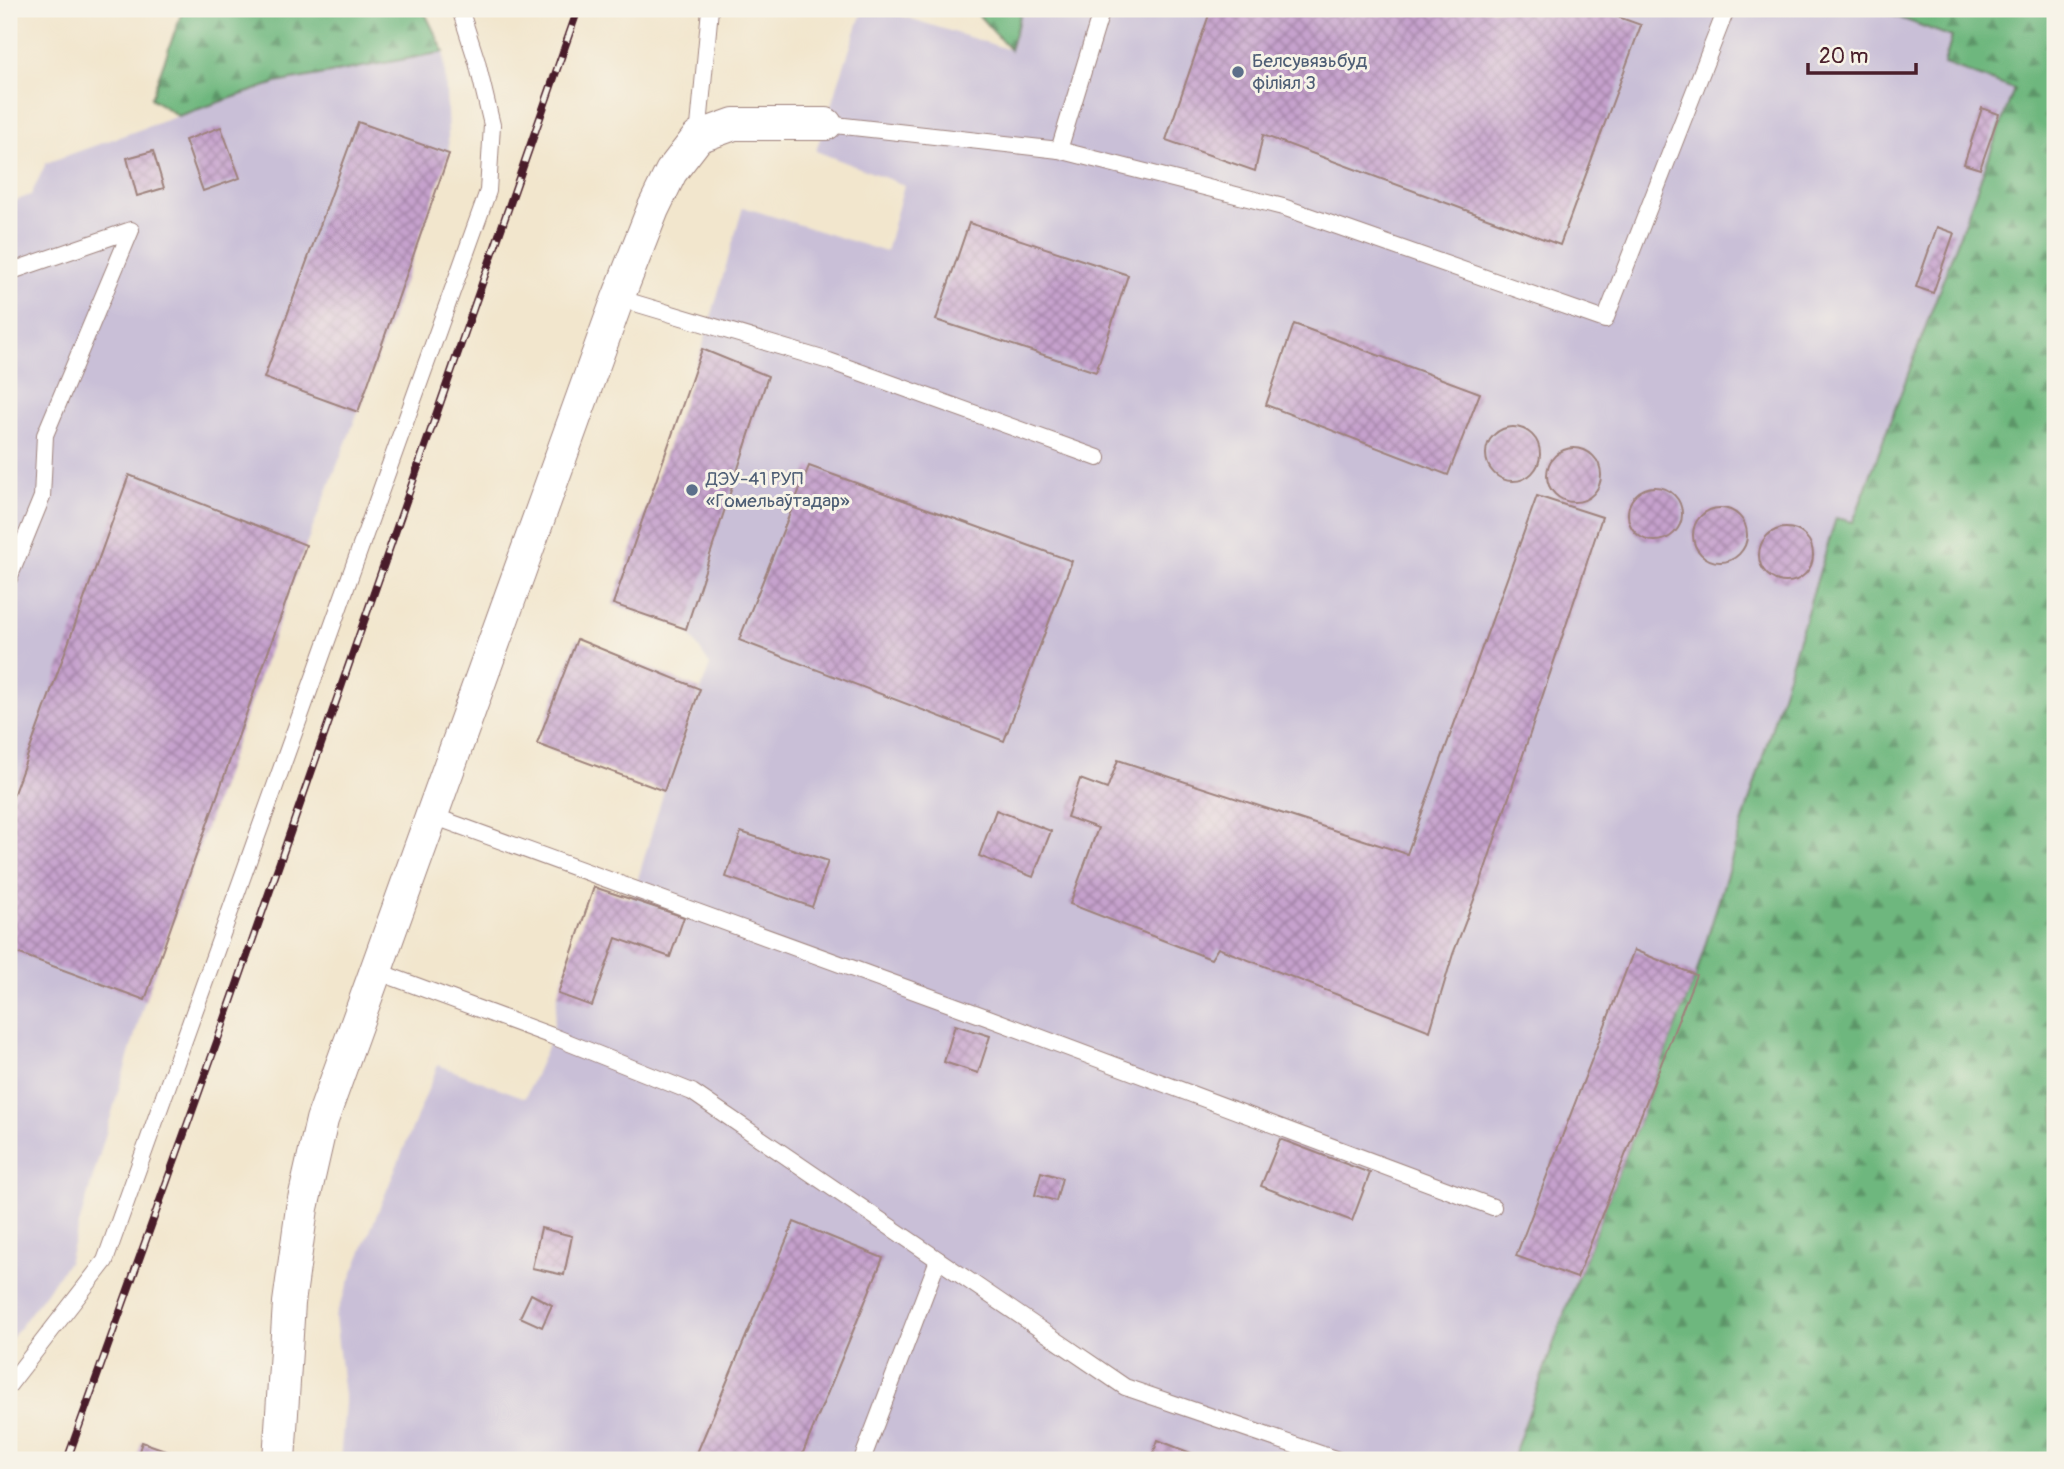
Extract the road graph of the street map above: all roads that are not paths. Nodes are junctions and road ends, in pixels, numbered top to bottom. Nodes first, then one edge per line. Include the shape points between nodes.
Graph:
1 (460, 9) edge
2 (710, 9) edge
3 (1102, 9) edge
4 (1723, 9) edge
5 (826, 124) joint
6 (698, 137) junction
7 (1059, 150) junction
8 (9, 272) edge
9 (618, 298) junction
10 (1098, 458) dead end
11 (9, 578) edge
12 (433, 816) junction
13 (376, 971) junction
14 (1493, 1207) dead end
15 (938, 1260) junction
16 (9, 1385) edge
17 (279, 1460) edge
18 (862, 1460) edge
19 (1338, 1460) edge

1 - 16 lane via 492,125 488,191 105,1261
2 - 6 lane
3 - 7 lane
4 - 7 lane via 1605,320 1283,207
5 - 6 street via 734,124
5 - 7 lane
6 - 9 street via 671,172
8 - 11 lane via 131,230 45,435 43,497
9 - 10 lane via 829,361
9 - 12 street
12 - 13 street
12 - 14 lane
13 - 15 lane via 692,1092
13 - 17 street via 322,1120 302,1208 289,1303
15 - 18 lane
15 - 19 lane via 1125,1387

